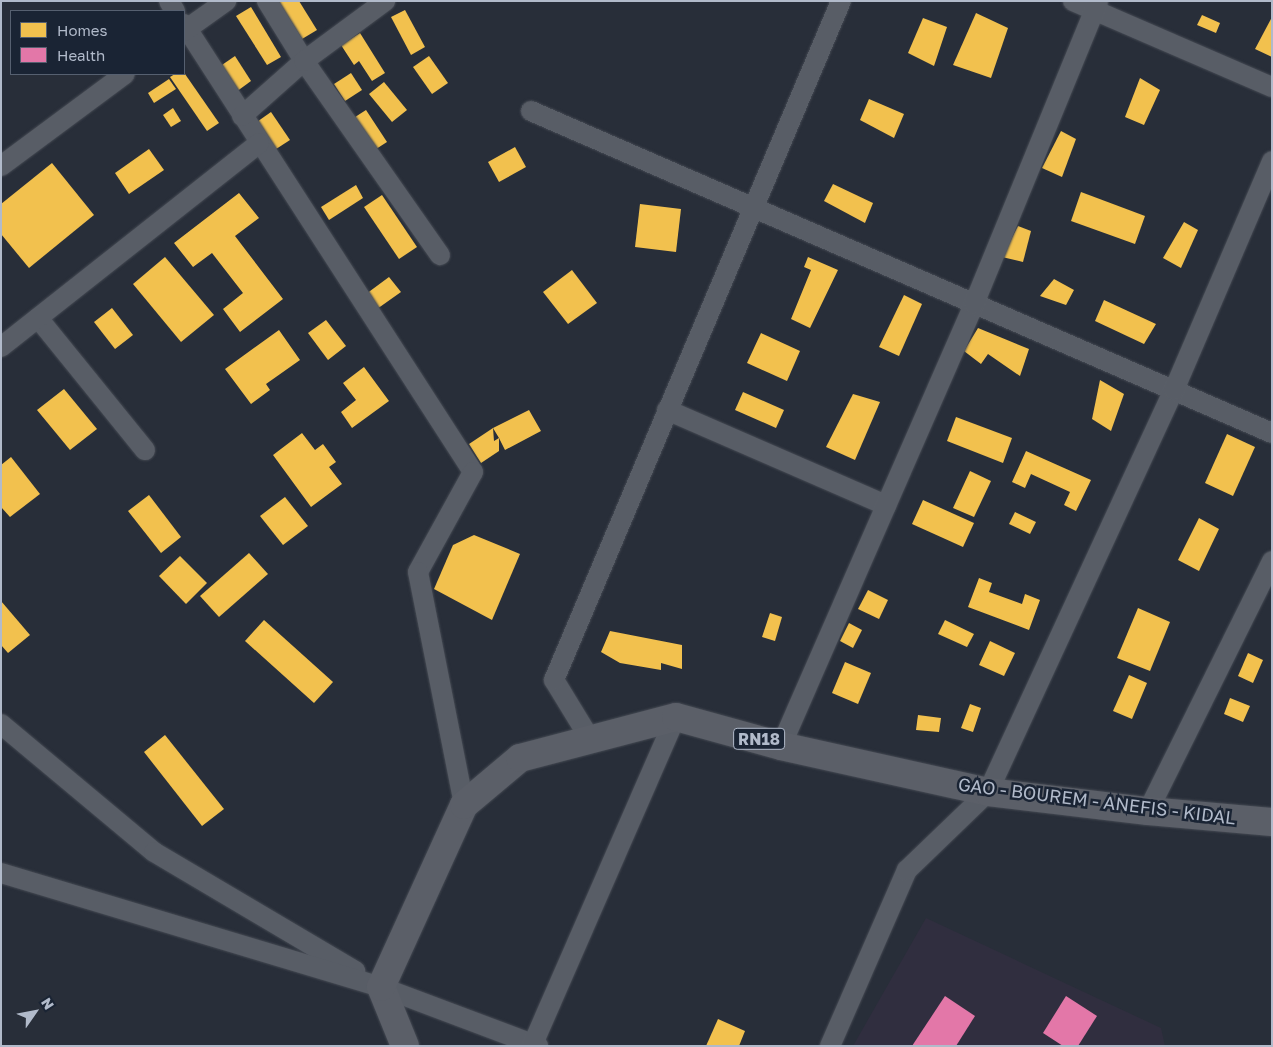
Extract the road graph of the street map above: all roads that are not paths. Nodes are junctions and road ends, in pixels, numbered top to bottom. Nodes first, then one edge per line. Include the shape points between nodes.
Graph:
1 (226, 1) edge
2 (267, 1) edge
3 (384, 1) edge
4 (841, 1) edge
5 (1073, 1) edge
6 (1096, 6) edge
7 (185, 28) edge
8 (304, 61) junction
9 (124, 75) edge
10 (1272, 87) edge
11 (531, 111) dead end
12 (242, 116) junction
13 (259, 143) junction
14 (1272, 161) edge
15 (1, 166) edge
16 (754, 208) junction
17 (440, 255) dead end
18 (974, 304) junction
19 (38, 318) junction
20 (1, 347) edge
21 (1174, 390) junction
22 (667, 410) junction
23 (1272, 433) edge
24 (145, 450) dead end
25 (886, 505) junction
26 (1272, 561) edge
27 (676, 717) junction
28 (1, 724) edge
29 (590, 739) junction
30 (781, 746) junction
31 (988, 792) junction
32 (464, 805) junction
33 (1148, 811) junction
34 (1272, 822) edge
35 (1, 873) edge
36 (381, 987) junction
37 (535, 1045) edge
38 (405, 1046) edge
39 (830, 1046) edge

1 - 7 street
2 - 8 street
3 - 8 street
4 - 16 street
5 - 6 street
6 - 10 street
6 - 18 street
7 - 12 street
8 - 12 street
8 - 17 street
9 - 15 street
11 - 16 street
12 - 13 street
13 - 19 street
13 - 32 street via 473,472 418,572
14 - 21 street
16 - 18 street
16 - 22 street
18 - 21 street
18 - 25 street
19 - 20 street
19 - 24 street
21 - 23 street
21 - 31 street
22 - 25 street
22 - 29 street via 554,680
25 - 30 street
26 - 33 street
27 - 29 main road, GAO - BOUREM - ANEFIS - KIDAL / RN18
27 - 30 main road, GAO - BOUREM - ANEFIS - KIDAL / RN18
27 - 37 street
28 - 36 street via 154,852
29 - 32 main road, GAO - BOUREM - ANEFIS - KIDAL / RN18 via 520,758
30 - 31 main road, GAO - BOUREM - ANEFIS - KIDAL / RN18
31 - 33 main road, GAO - BOUREM - ANEFIS - KIDAL / RN18
31 - 39 street via 908,870
32 - 36 main road, GAO - BOUREM - ANEFIS - KIDAL / RN18
33 - 34 main road, GAO - BOUREM - ANEFIS - KIDAL / RN18
35 - 36 street
36 - 37 street
36 - 38 main road

